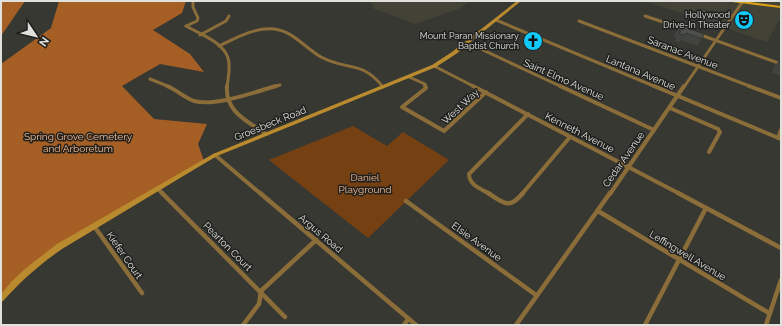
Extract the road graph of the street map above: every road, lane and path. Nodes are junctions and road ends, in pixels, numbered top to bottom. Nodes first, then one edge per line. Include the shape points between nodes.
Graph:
1 (193, 1) edge
2 (519, 1) edge
3 (732, 1) edge
4 (743, 2) edge
5 (781, 7) edge
6 (229, 16) dead end
7 (644, 16) dead end
8 (496, 20) junction
9 (578, 22) dead end
10 (689, 31) edge
11 (696, 34) edge
12 (200, 35) junction
13 (716, 41) junction
14 (468, 43) junction
15 (219, 46) junction
16 (781, 64) edge
17 (434, 66) junction
18 (698, 66) junction
19 (410, 76) junction
20 (150, 80) dead end
21 (280, 84) dead end
22 (384, 87) junction
23 (486, 92) junction
24 (678, 96) junction
25 (781, 98) edge
26 (228, 99) junction
27 (670, 108) junction
28 (528, 114) junction
29 (654, 130) junction
30 (781, 130) edge
31 (266, 134) junction
32 (570, 137) junction
33 (780, 138) edge
34 (709, 152) dead end
35 (215, 155) junction
36 (628, 166) junction
37 (158, 189) junction
38 (406, 201) dead end
39 (706, 208) junction
40 (598, 211) junction
41 (94, 226) junction
42 (316, 240) junction
43 (781, 248) edge
44 (679, 260) junction
45 (781, 280) edge
46 (261, 291) junction
47 (142, 293) dead end
48 (536, 295) junction
49 (1, 299) edge
50 (769, 314) junction
51 (285, 316) dead end
52 (408, 319) junction
53 (243, 325) edge
54 (404, 325) edge
55 (416, 325) edge
56 (516, 325) edge
57 (645, 325) edge
58 (766, 325) edge

1 - 12 street via 198,18 186,26
2 - 8 street, Groesbeck Road
3 - 4 main road
4 - 5 main road
4 - 13 street, Cedar Avenue
6 - 12 street via 226,21
7 - 10 street
8 - 14 street, Groesbeck Road
8 - 24 street, Lantana Avenue
9 - 18 street, Saranac Avenue
11 - 13 street
12 - 15 street
13 - 16 street
13 - 18 street, Cedar Avenue
14 - 17 street, Groesbeck Road
14 - 29 street, Saint Elmo Avenue
15 - 22 street via 254,31 280,30 290,34 325,59 366,70
15 - 26 street via 225,52 230,65
17 - 19 street, Groesbeck Road
17 - 23 street, Kenneth Avenue
18 - 24 street, Cedar Avenue
18 - 25 street, Saranac Avenue
19 - 22 street, Groesbeck Road
19 - 23 street, West Way via 426,88 402,107 444,131
20 - 26 street via 177,90 196,102 208,103
21 - 26 street
22 - 31 street, Groesbeck Road
23 - 28 street, Kenneth Avenue
24 - 27 street, Cedar Avenue
24 - 33 street, Lantana Avenue
26 - 31 street via 235,111
27 - 29 street, Cedar Avenue
27 - 34 street via 718,129 720,132
28 - 32 street, Kenneth Avenue
28 - 32 street via 469,174 470,182 505,203 515,202
29 - 36 street, Cedar Avenue
30 - 33 street
31 - 35 street, Groesbeck Road
32 - 36 street, Kenneth Avenue
35 - 37 street, Groesbeck Road
35 - 42 street, Argus Road
36 - 39 street, Kenneth Avenue
36 - 40 street, Cedar Avenue
37 - 41 street, Groesbeck Road
37 - 46 street, Pearton Court
38 - 48 street, Elsie Avenue
39 - 43 street, Kenneth Avenue
39 - 44 street
40 - 44 street, Leffingwell Avenue
40 - 48 street, Cedar Avenue
41 - 47 street, Kiefer Court
41 - 49 street, Groesbeck Road via 30,267
42 - 46 street
42 - 52 street, Argus Road
44 - 50 street, Leffingwell Avenue
44 - 57 street
45 - 50 street
46 - 51 street, Pearton Court
46 - 53 street via 259,304
48 - 56 street, Cedar Avenue
50 - 58 street
52 - 54 street
52 - 55 street, Argus Road

